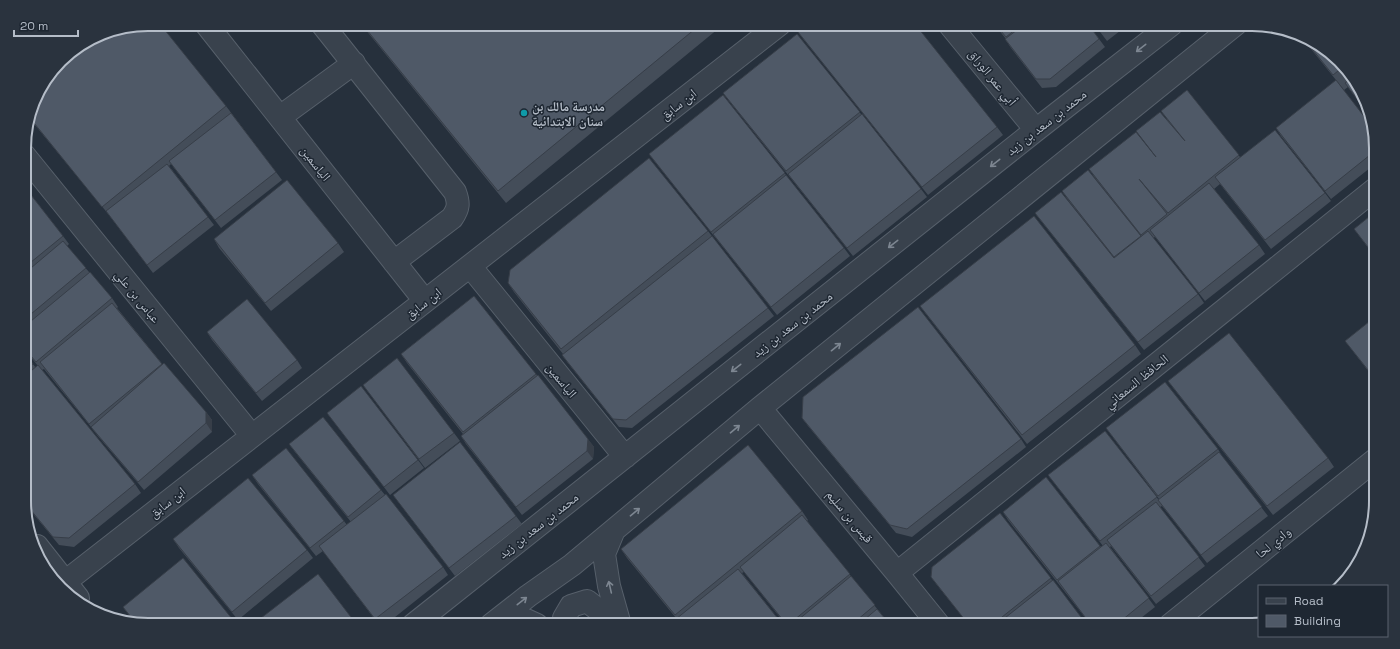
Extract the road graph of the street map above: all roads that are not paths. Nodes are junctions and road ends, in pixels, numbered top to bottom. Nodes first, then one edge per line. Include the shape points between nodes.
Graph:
1 (212, 31) edge
2 (328, 31) edge
3 (771, 31) edge
4 (955, 31) edge
5 (1163, 31) edge
6 (1227, 31) edge
7 (354, 63) junction
8 (280, 117) junction
9 (1036, 130) junction
10 (31, 164) edge
11 (1369, 194) edge
12 (394, 262) junction
13 (470, 266) junction
14 (425, 301) junction
15 (760, 408) junction
16 (252, 436) junction
17 (625, 457) junction
18 (1369, 466) edge
19 (614, 530) junction
20 (47, 559) edge
21 (897, 573) junction
22 (65, 582) junction
23 (70, 588) edge
24 (422, 618) edge
25 (500, 618) edge
26 (564, 618) edge
27 (610, 618) edge
28 (617, 618) edge
29 (933, 618) edge
30 (1179, 618) edge

1 - 8 street, الياسمين
2 - 7 street
3 - 13 street, ابن سابق
4 - 9 street, أبي عمر الوراق
5 -> 9 street, محمد بن سعد بن زيد
15 -> 6 street
7 - 8 street
7 - 12 street via 455,192 458,202 452,218
8 - 12 street, الياسمين
9 -> 17 street, محمد بن سعد بن زيد
10 - 16 street, عباس بن علي
11 - 21 street, الحافظ السمعاني
12 - 14 street, الياسمين
13 - 14 street, ابن سابق
13 - 17 street, الياسمين
14 - 16 street, ابن سابق
19 -> 15 street
15 - 21 street, قيس بن سليم
16 - 22 street, ابن سابق
17 - 24 street, محمد بن سعد بن زيد
18 - 30 street, وادي لحا
25 -> 19 street via 572,565
28 -> 19 street via 604,554
20 - 22 street
21 - 29 street, قيس بن سليم
22 - 23 street
26 - 27 street via 571,606 587,601

